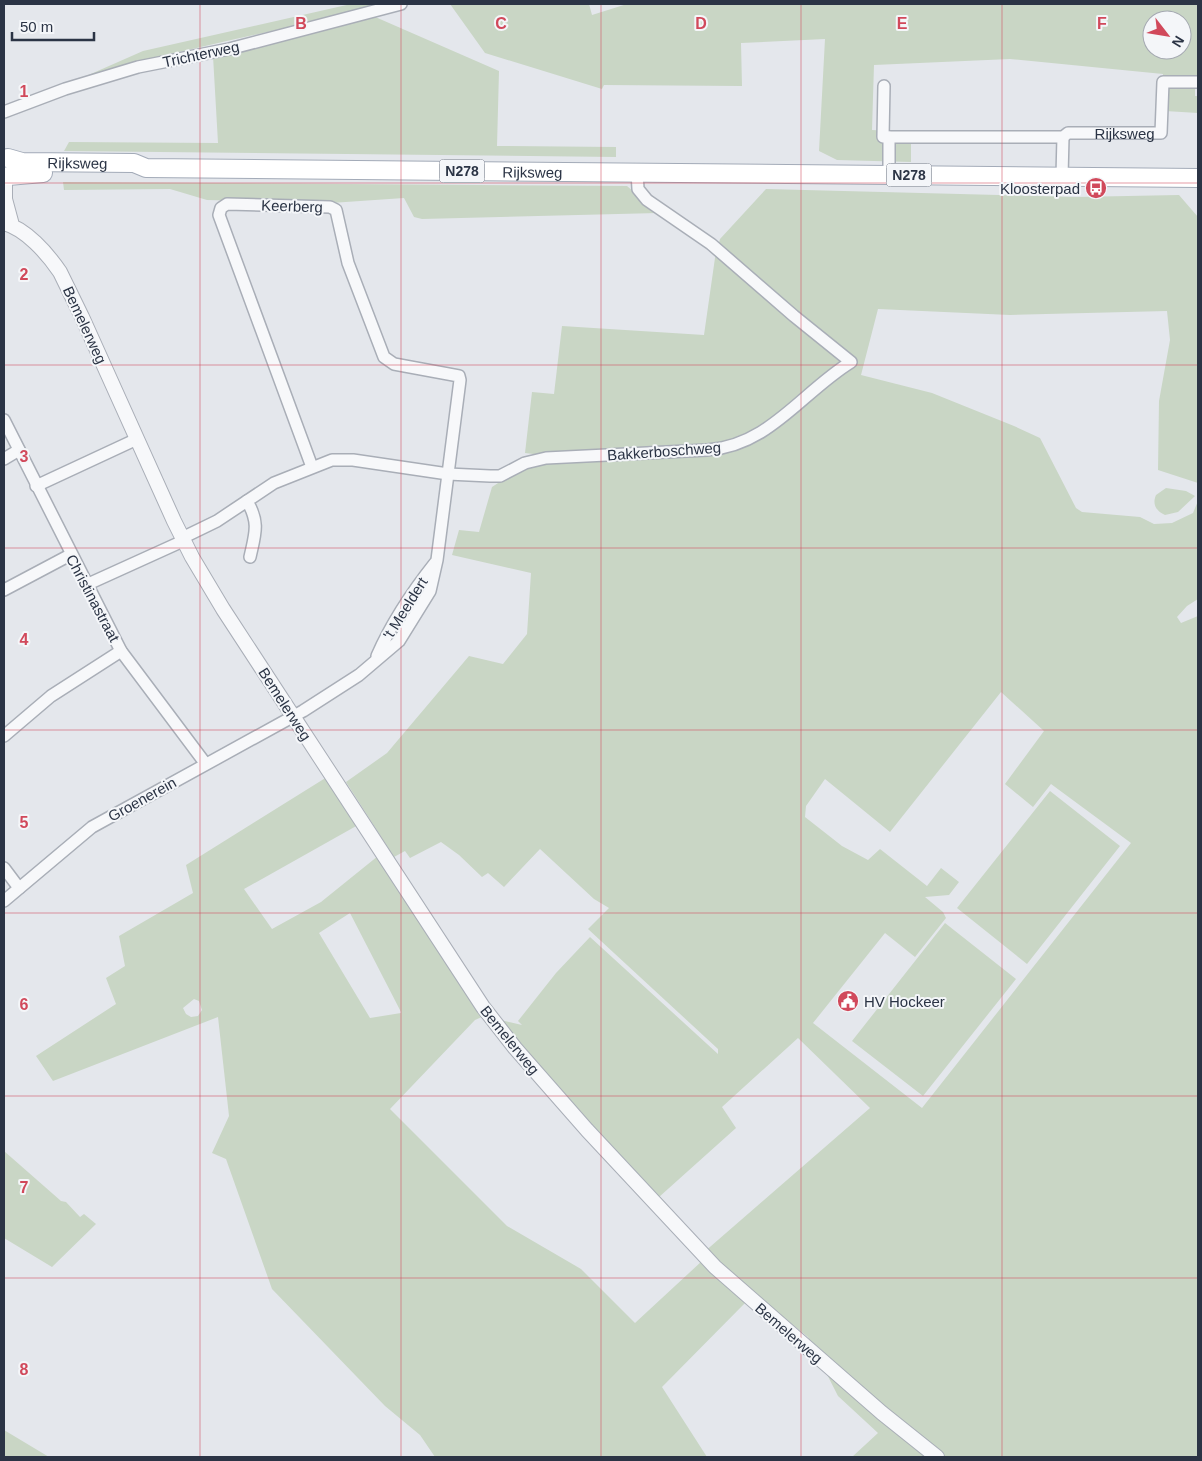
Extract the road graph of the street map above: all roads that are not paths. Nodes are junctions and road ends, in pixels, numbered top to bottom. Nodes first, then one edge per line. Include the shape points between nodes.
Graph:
1 (401, 4) edge
2 (1197, 82) edge
3 (884, 86) dead end
4 (4, 112) edge
5 (889, 137) junction
6 (1063, 137) junction
7 (6, 155) edge
8 (146, 168) junction
9 (637, 172) junction
10 (889, 174) junction
11 (1062, 176) junction
12 (1198, 178) edge
13 (6, 180) edge
14 (8, 222) edge
15 (4, 420) edge
16 (137, 439) junction
17 (19, 450) junction
18 (4, 459) edge
19 (312, 467) junction
20 (448, 474) junction
21 (36, 486) junction
22 (246, 501) junction
23 (183, 539) junction
24 (70, 554) junction
25 (250, 557) dead end
26 (86, 585) junction
27 (4, 590) edge
28 (121, 651) junction
29 (293, 716) junction
30 (4, 736) edge
31 (206, 763) junction
32 (4, 868) edge
33 (19, 888) junction
34 (4, 901) edge
35 (937, 1457) edge

1 - 4 street, Trichterweg via 229,49 138,66
2 - 6 street, Rijksweg via 1162,82 1161,134 1068,133
3 - 5 street via 883,137
5 - 6 street, Rijksweg
5 - 10 street
6 - 11 street
7 - 8 main road, Rijksweg / N278 via 22,162 134,163
7 - 13 main road, N278 via 10,167
8 - 9 main road, Rijksweg / N278
8 - 13 main road, Rijksweg / N278 via 133,173 22,173
9 - 10 main road, Rijksweg / N278
9 - 20 street, Bakkerboschweg via 638,189 647,200 711,244 851,362 768,429 733,446 546,458 500,476
10 - 11 main road, Rijksweg / N278
11 - 12 main road, Rijksweg / N278
13 - 14 street, Bemelerweg
14 - 16 street, Bemelerweg via 44,251 60,272
15 - 17 street, Christinastraat
16 - 21 street
16 - 23 street, Bemelerweg
17 - 18 street
17 - 21 street, Christinastraat
19 - 20 street, Bakkerboschweg via 342,459
19 - 20 street, Keerberg via 220,215 221,208 227,204 330,207 336,210 346,256 384,357 394,364 459,376
19 - 22 street, Bakkerboschweg via 274,483
20 - 29 street, 't Meeldert via 437,560 387,634 376,658 359,675
21 - 24 street, Christinastraat
22 - 23 street, Bakkerboschweg
22 - 25 street via 256,526
23 - 26 street
23 - 29 street, Bemelerweg via 212,592
24 - 26 street, Christinastraat
24 - 27 street
26 - 28 street, Christinastraat
28 - 30 street via 51,696
28 - 31 street, Christinastraat
29 - 31 street, Groenerein
29 - 35 street, Bemelerweg via 483,1007 545,1083 715,1267
31 - 33 street, Groenerein via 92,827
32 - 33 street
33 - 34 street, Groenerein

